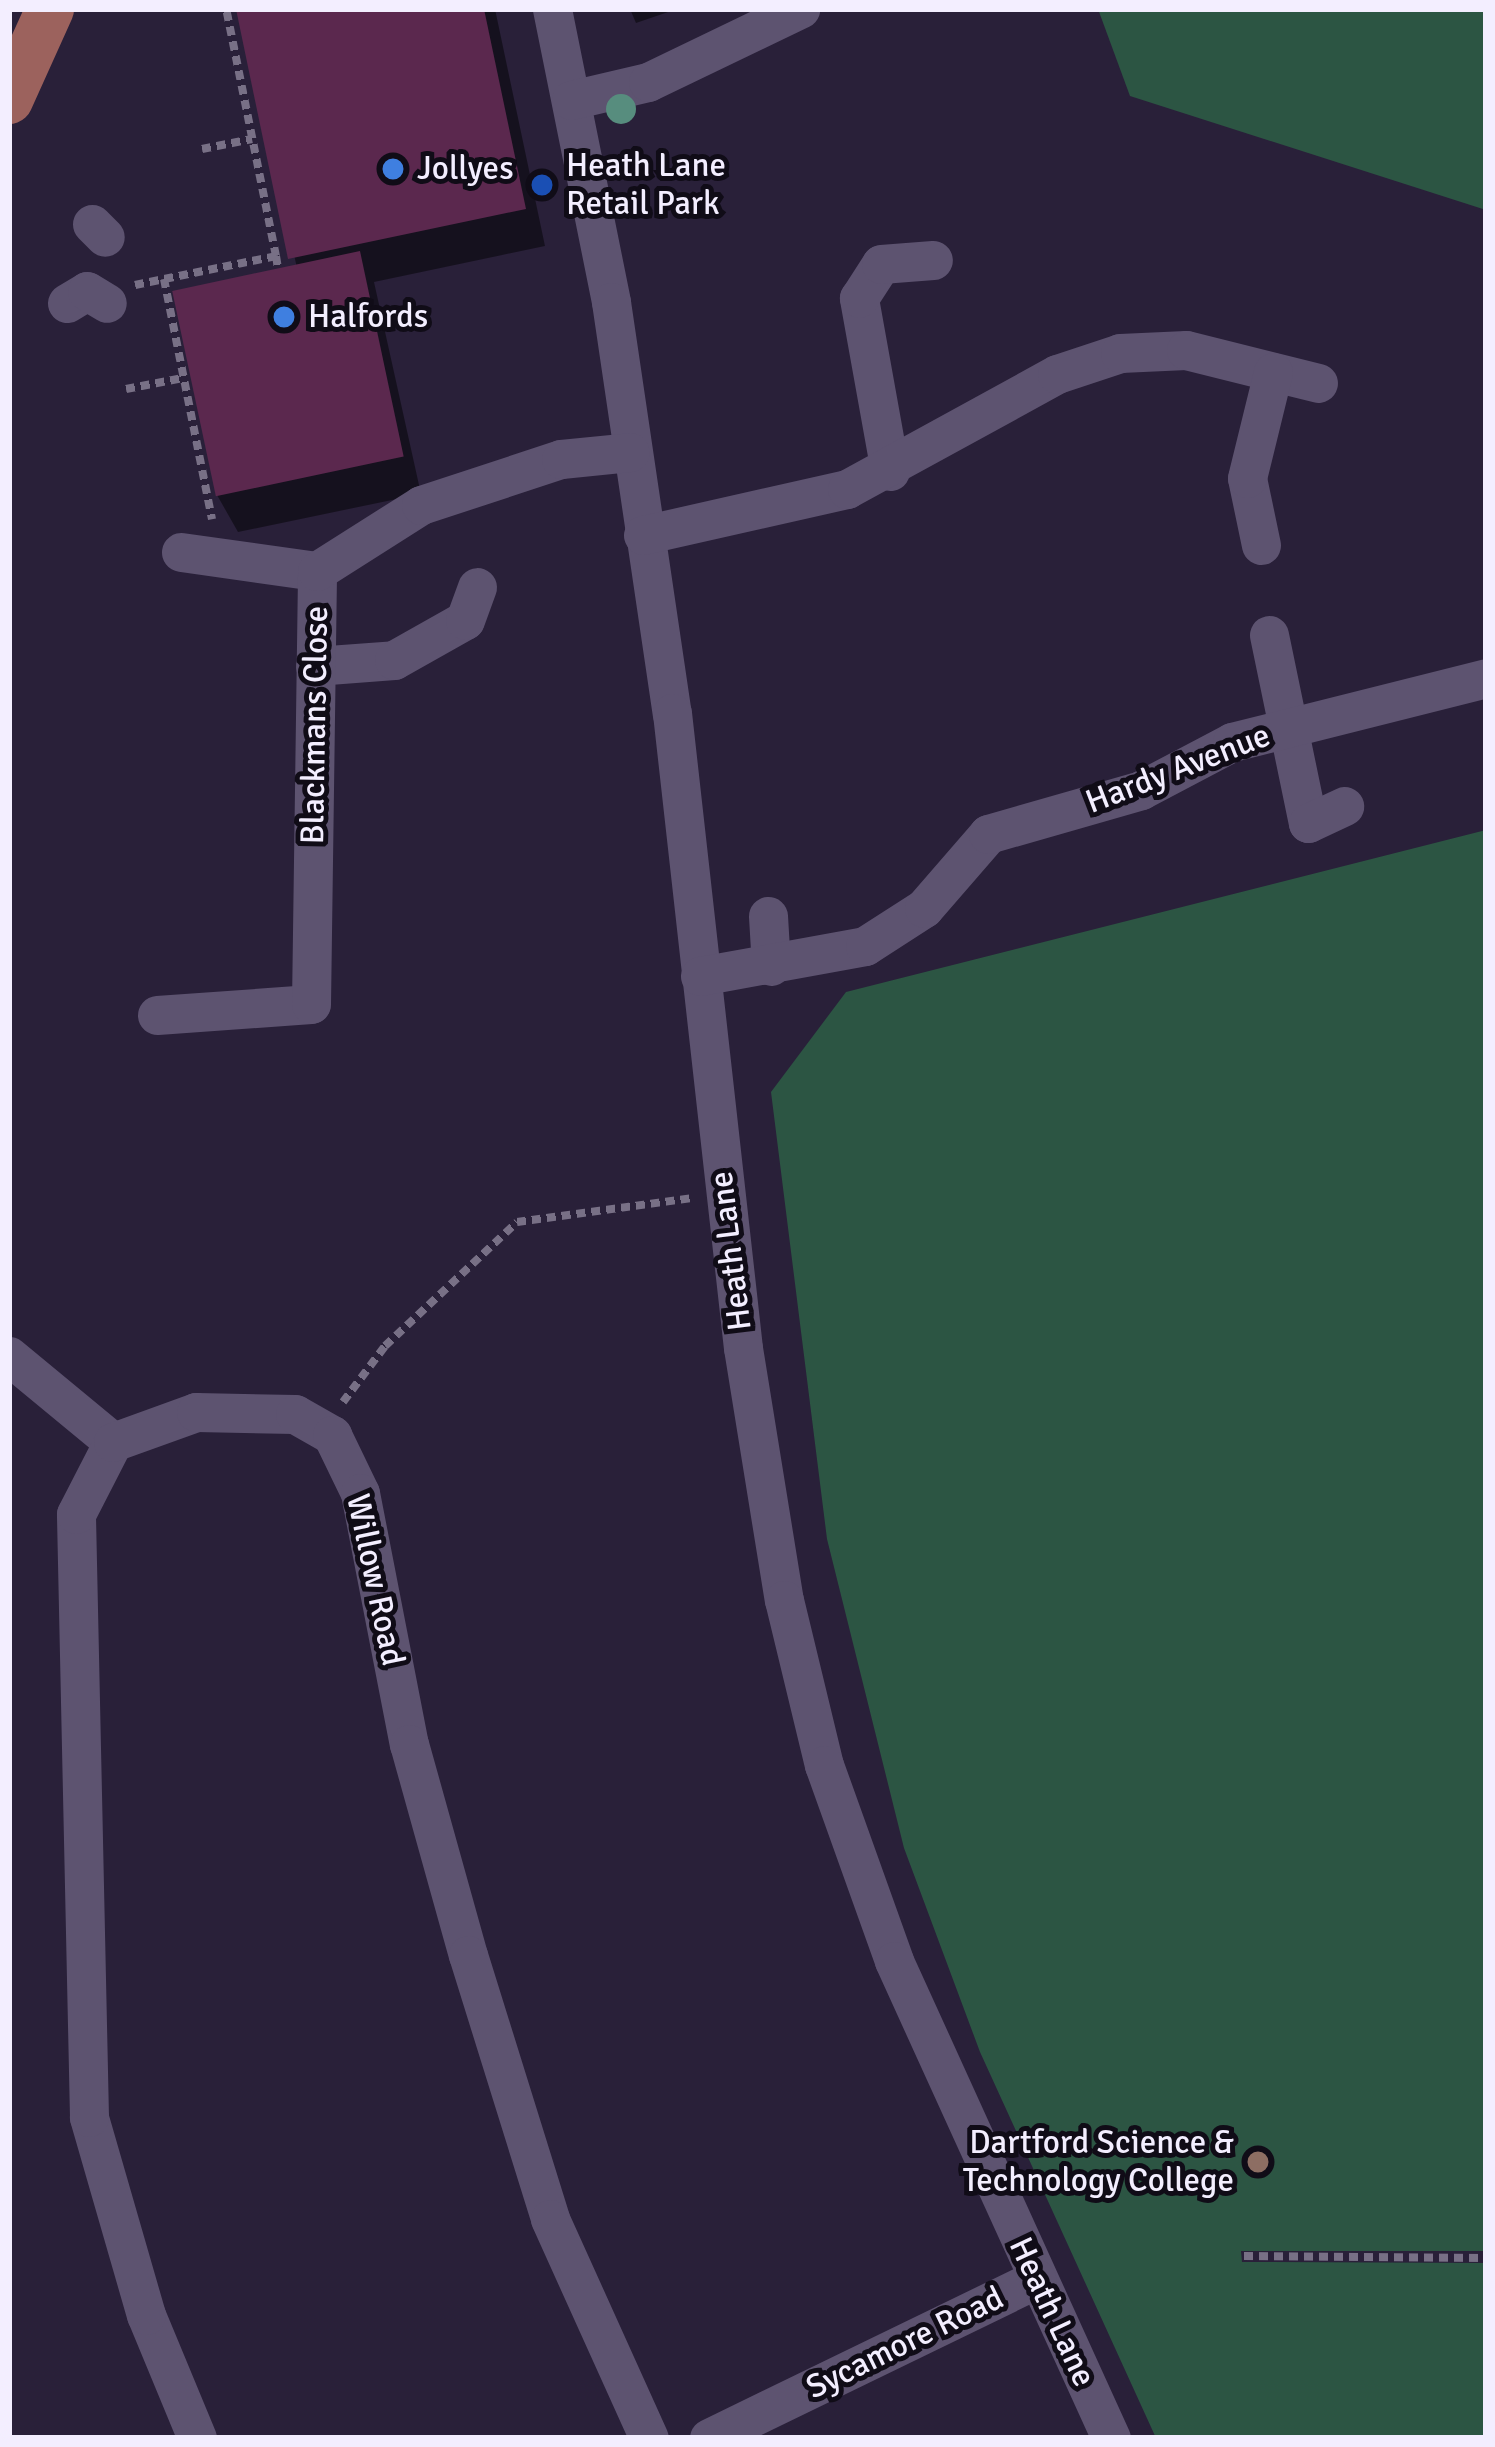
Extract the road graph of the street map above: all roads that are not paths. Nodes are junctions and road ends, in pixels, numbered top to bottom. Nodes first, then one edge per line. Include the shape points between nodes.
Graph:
1 (50, 9) edge
2 (552, 9) edge
3 (800, 9) edge
4 (9, 100) edge
5 (571, 100) junction
6 (933, 260) dead end
7 (115, 295) road end
8 (67, 303) dead end
9 (1273, 372) junction
10 (1318, 383) dead end
11 (630, 452) junction
12 (890, 471) junction
13 (643, 535) junction
14 (1261, 545) dead end
15 (200, 555) road end
16 (317, 571) junction
17 (477, 586) dead end
18 (1270, 635) dead end
19 (315, 666) junction
20 (1486, 678) edge
21 (1289, 727) junction
22 (1344, 806) dead end
23 (768, 916) dead end
24 (771, 966) junction
25 (700, 976) junction
26 (158, 1016) dead end
27 (9, 1356) edge
28 (113, 1442) junction
29 (1036, 2279) junction
30 (197, 2438) edge
31 (649, 2438) edge
32 (709, 2438) edge
33 (1111, 2438) edge

1 - 4 main road
2 - 5 street, Heath Lane
3 - 5 street via 648,82
5 - 11 street, Heath Lane
6 - 12 street via 881,264 859,298
7 - 8 street via 87,291
9 - 10 street
9 - 12 street via 1186,350 1107,356
9 - 14 street via 1247,478
11 - 13 street, Heath Lane
11 - 16 street, Blackmans Close via 561,459 421,505
12 - 13 street via 773,512
13 - 25 street, Heath Lane
15 - 16 street
16 - 19 street, Blackmans Close
17 - 19 street via 465,620 394,660
18 - 21 street
19 - 26 street, Blackmans Close via 311,1004
20 - 21 street, Hardy Avenue
21 - 22 street via 1308,823
21 - 24 street, Hardy Avenue via 1232,742 1141,790 988,834 924,908 865,946
23 - 24 street
24 - 25 street, Hardy Avenue
25 - 29 street, Heath Lane via 784,1600 824,1765 894,1961
27 - 28 street
28 - 30 street via 76,1514 89,2117 146,2315
28 - 31 street, Willow Road via 196,1412 295,1414 322,1430 360,1493 409,1744 550,2218
29 - 32 street, Sycamore Road
29 - 33 street, Heath Lane

